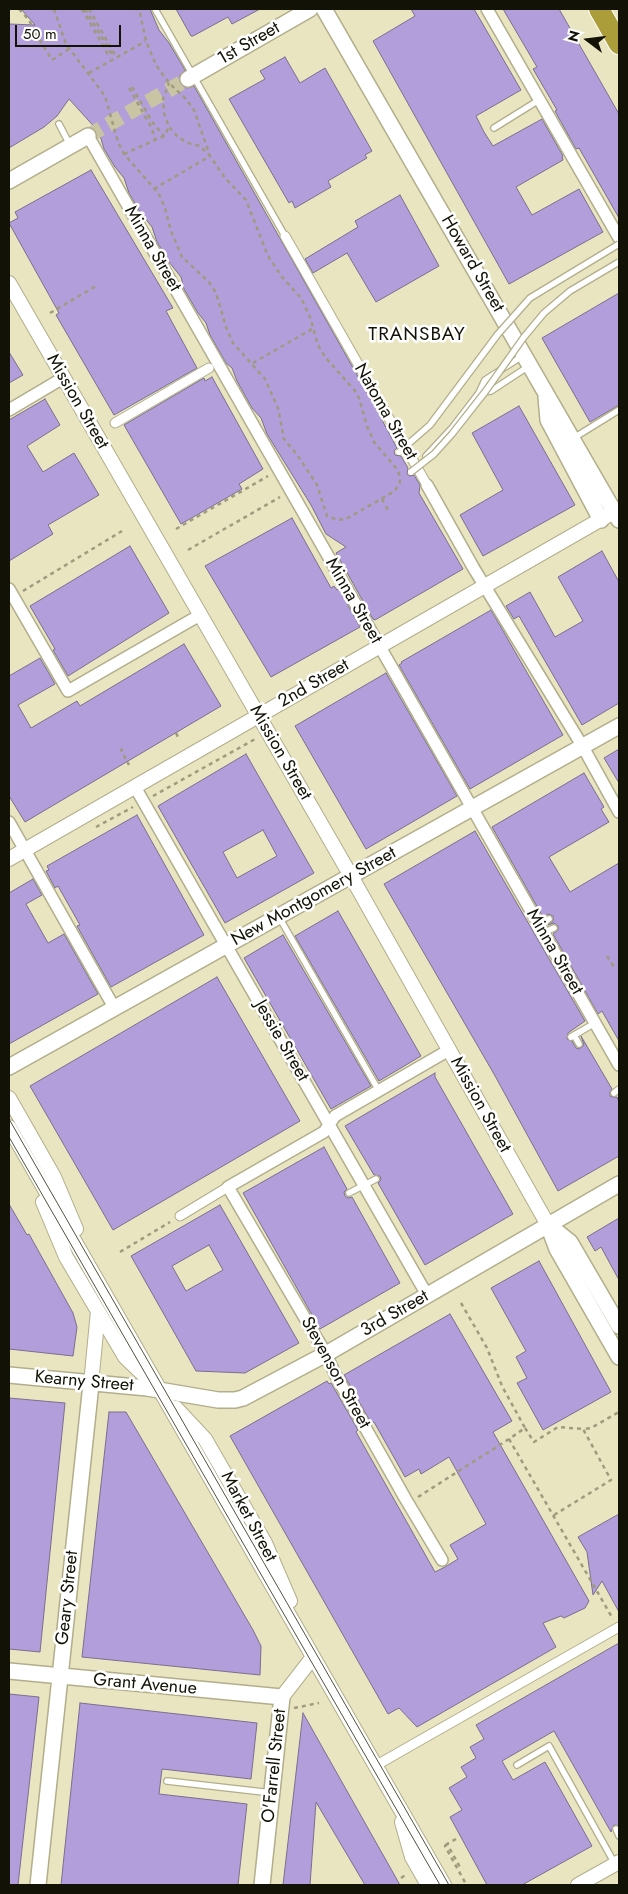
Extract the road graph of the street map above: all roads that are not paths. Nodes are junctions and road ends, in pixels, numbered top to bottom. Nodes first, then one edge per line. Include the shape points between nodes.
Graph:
1 (155, 9) edge
2 (310, 9) edge
3 (324, 9) edge
4 (487, 9) edge
5 (599, 9) edge
6 (619, 44) edge
7 (191, 77) junction
8 (539, 100) junction
9 (59, 124) dead end
10 (494, 128) dead end
11 (88, 136) joint
12 (70, 145) junction
13 (9, 181) edge
14 (285, 236) joint
15 (619, 238) edge
16 (619, 244) edge
17 (619, 262) edge
18 (9, 283) edge
19 (528, 360) junction
20 (209, 368) dead end
21 (63, 378) junction
22 (545, 390) junction
23 (479, 393) junction
24 (9, 410) edge
25 (619, 410) edge
26 (114, 423) dead end
27 (572, 438) junction
28 (399, 452) dead end
29 (426, 456) dead end
30 (411, 472) dead end
31 (427, 485) joint
32 (614, 515) edge
33 (486, 586) junction
34 (11, 593) edge
35 (200, 615) junction
36 (379, 647) junction
37 (258, 717) junction
38 (619, 726) edge
39 (583, 747) junction
40 (135, 787) junction
41 (472, 810) junction
42 (619, 812) edge
43 (9, 822) edge
44 (24, 850) junction
45 (9, 859) edge
46 (351, 876) junction
47 (279, 917) junction
48 (226, 946) junction
49 (115, 1009) junction
50 (595, 1023) junction
51 (579, 1044) dead end
52 (449, 1050) junction
53 (619, 1065) edge
54 (9, 1067) edge
55 (379, 1091) junction
56 (9, 1098) edge
57 (329, 1124) junction
58 (9, 1127) edge
59 (21, 1148) junction
60 (376, 1179) dead end
61 (619, 1184) edge
62 (364, 1186) junction
63 (228, 1187) junction
64 (349, 1193) dead end
65 (180, 1216) road end
66 (548, 1225) junction
67 (101, 1287) junction
68 (427, 1295) junction
69 (98, 1311) junction
70 (619, 1326) edge
71 (326, 1354) junction
72 (619, 1357) edge
73 (9, 1375) edge
74 (91, 1384) junction
75 (160, 1390) junction
76 (442, 1560) dead end
77 (618, 1627) edge
78 (313, 1657) junction
79 (9, 1671) edge
80 (60, 1677) junction
81 (282, 1697) junction
82 (517, 1765) dead end
83 (375, 1766) junction
84 (167, 1781) dead end
85 (272, 1793) junction
86 (395, 1800) junction
87 (616, 1829) dead end
88 (619, 1836) edge
89 (617, 1863) edge
90 (38, 1885) edge
91 (262, 1885) edge
92 (428, 1885) edge
93 (444, 1885) edge
94 (578, 1885) edge

1 - 7 lane, Natoma Street
2 - 7 main road, 1st Street
3 - 19 main road, Howard Street
4 - 8 street
5 - 6 highway
7 - 14 lane, Natoma Street
8 - 10 lane
8 - 15 street
9 - 12 lane
11 - 12 main road
11 - 36 street, Minna Street
12 - 13 main road
14 - 31 street, Natoma Street
16 - 28 lane, bridge via 530,298 498,334 430,425
17 - 30 lane, bridge via 570,291 544,313 452,434
18 - 21 street, Mission Street
19 - 22 main road, Howard Street
19 - 23 lane via 491,391
19 - 23 lane via 485,380
20 - 26 street
21 - 24 street
21 - 35 street, Mission Street
22 - 27 main road, Howard Street
22 - 32 main road via 548,420
23 - 29 lane
25 - 27 lane
27 - 32 main road, Howard Street
31 - 33 street, Natoma Street
32 - 33 street, 2nd Street
33 - 36 street, 2nd Street
33 - 39 street, Natoma Street
34 - 35 street via 68,691
35 - 37 street, Mission Street
36 - 37 street, 2nd Street
36 - 41 street, Minna Street
37 - 40 street, 2nd Street
37 - 46 street, Mission Street
38 - 39 main road, New Montgomery Street
39 - 41 main road, New Montgomery Street
39 - 42 street, Natoma Street
40 - 44 street, 2nd Street
40 - 48 street, Jessie Street
41 - 46 main road, New Montgomery Street
41 - 50 street, Minna Street via 546,926
43 - 44 street
44 - 45 street, 2nd Street
44 - 49 street
46 - 47 main road, New Montgomery Street
46 - 52 street, Mission Street
47 - 48 main road, New Montgomery Street
47 - 55 lane
48 - 49 main road, New Montgomery Street
48 - 57 street, Jessie Street
49 - 54 main road, New Montgomery Street
50 - 51 lane via 573,1036
50 - 53 street, Minna Street
52 - 55 street
52 - 66 street, Mission Street
55 - 57 street via 335,1116
56 - 67 street, Market Street via 54,1177
57 - 62 street, Jessie Street
57 - 63 street via 324,1132
58 - 59 street, Market Street
59 - 67 street, Market Street
59 - 69 street, Market Street via 66,1257
60 - 62 lane
61 - 66 main road, 3rd Street
62 - 64 lane
62 - 68 street, Jessie Street
63 - 65 street
63 - 71 street, Stevenson Street via 263,1241
66 - 68 main road, 3rd Street
66 - 70 main road, Mission Street via 570,1242
66 - 72 main road, Mission Street via 557,1249
67 - 75 street, Market Street
68 - 71 main road, 3rd Street
69 - 74 street, Geary Street
69 - 75 street, Market Street via 125,1357
71 - 75 main road, 3rd Street via 235,1400
71 - 76 street, Stevenson Street
73 - 74 main road, Kearny Street
74 - 75 main road, Kearny Street
74 - 80 main road, Geary Street
75 - 78 street, Market Street
77 - 83 street
78 - 81 street, O'Farrell Street
78 - 83 street, Market Street
79 - 80 main road, Grant Avenue
80 - 81 main road, Grant Avenue
80 - 90 main road, Geary Street
81 - 85 main road, O'Farrell Street
82 - 89 lane via 549,1746
83 - 86 street, Market Street
84 - 85 lane
85 - 91 main road, O'Farrell Street
86 - 92 street, Market Street via 412,1857
86 - 93 street, Market Street
87 - 88 lane
89 - 94 street

